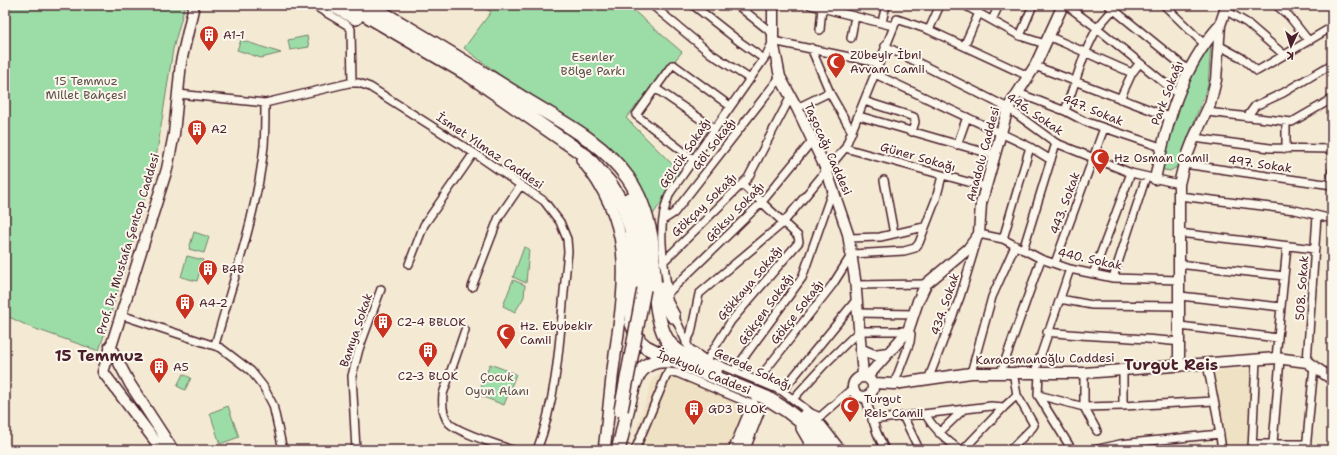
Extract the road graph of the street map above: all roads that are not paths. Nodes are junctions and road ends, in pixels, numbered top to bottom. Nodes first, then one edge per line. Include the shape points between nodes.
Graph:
1 (194, 5) edge
2 (313, 5) edge
3 (333, 5) edge
4 (349, 5) edge
5 (368, 5) edge
6 (383, 5) edge
7 (652, 5) edge
8 (693, 5) edge
9 (737, 5) edge
10 (772, 5) edge
11 (810, 5) edge
12 (886, 5) edge
13 (940, 5) edge
14 (964, 5) edge
15 (999, 5) edge
16 (1033, 5) edge
17 (1064, 5) edge
18 (1164, 5) edge
19 (1276, 5) edge
20 (1112, 6) edge
21 (822, 7) junction
22 (1226, 8) edge
23 (979, 13) junction
24 (855, 16) junction
25 (992, 20) junction
26 (882, 22) junction
27 (1220, 25) junction
28 (894, 26) junction
29 (1332, 27) edge
30 (1097, 28) junction
31 (820, 30) dead end
32 (928, 30) junction
33 (1020, 36) junction
34 (772, 37) junction
35 (851, 38) dead end
36 (1047, 40) junction
37 (1308, 40) junction
38 (1203, 43) junction
39 (1218, 45) junction
40 (885, 46) junction
41 (964, 46) junction
42 (811, 48) junction
43 (1085, 54) junction
44 (1283, 54) junction
45 (764, 59) junction
46 (878, 63) junction
47 (1139, 64) junction
48 (1332, 64) edge
49 (1035, 66) junction
50 (1188, 70) junction
51 (1132, 73) junction
52 (875, 74) junction
53 (1028, 76) junction
54 (780, 77) junction
55 (750, 79) junction
56 (1075, 81) junction
57 (352, 83) junction
58 (505, 87) junction
59 (655, 88) junction
60 (490, 91) junction
61 (830, 92) junction
62 (1018, 93) junction
63 (178, 94) junction
64 (1178, 94) junction
65 (790, 98) junction
66 (1120, 99) junction
67 (1332, 99) edge
68 (864, 102) junction
69 (265, 104) junction
70 (730, 106) junction
71 (797, 108) junction
72 (1008, 108) junction
73 (1065, 111) junction
74 (1207, 112) junction
75 (859, 116) junction
76 (967, 117) junction
77 (1170, 117) junction
78 (1247, 117) junction
79 (1286, 122) junction
80 (715, 128) junction
81 (1104, 128) junction
82 (575, 130) junction
83 (852, 132) junction
84 (912, 132) junction
85 (1000, 133) junction
86 (559, 137) junction
87 (1194, 138) junction
88 (812, 141) junction
89 (1056, 143) junction
90 (957, 145) junction
91 (1030, 147) junction
92 (1161, 147) junction
93 (844, 148) junction
94 (1286, 149) junction
95 (1332, 149) edge
96 (474, 153) junction
97 (994, 155) junction
98 (1093, 159) junction
99 (694, 160) junction
100 (1051, 160) junction
101 (1184, 164) junction
102 (826, 169) junction
103 (1332, 171) edge
104 (1130, 173) junction
105 (942, 176) junction
106 (1150, 178) junction
107 (884, 180) dead end
108 (742, 184) junction
109 (1179, 184) junction
110 (522, 185) junction
111 (1331, 185) edge
112 (986, 187) junction
113 (833, 189) junction
114 (1179, 196) junction
115 (761, 203) junction
116 (1317, 216) junction
117 (1332, 219) edge
118 (662, 220) junction
119 (783, 223) junction
120 (924, 227) junction
121 (1179, 233) junction
122 (894, 234) junction
123 (979, 234) junction
124 (849, 238) junction
125 (1002, 239) junction
126 (1015, 246) junction
127 (1287, 246) junction
128 (1316, 249) junction
129 (1024, 250) junction
130 (852, 254) junction
131 (658, 259) junction
132 (1041, 259) junction
133 (1055, 263) junction
134 (409, 264) dead end
135 (1178, 264) junction
136 (1070, 269) junction
137 (1093, 274) junction
138 (1284, 276) junction
139 (1113, 278) junction
140 (1179, 280) junction
141 (926, 284) junction
142 (856, 285) junction
143 (472, 287) dead end
144 (381, 289) dead end
145 (668, 293) junction
146 (857, 299) junction
147 (1060, 299) junction
148 (1180, 301) junction
149 (1281, 307) junction
150 (858, 313) junction
151 (914, 314) junction
152 (121, 315) junction
153 (674, 316) junction
154 (1180, 326) junction
155 (465, 330) dead end
156 (862, 330) junction
157 (908, 331) junction
158 (1047, 332) junction
159 (1278, 338) junction
160 (1180, 342) junction
161 (686, 343) junction
162 (110, 346) junction
163 (215, 346) junction
164 (860, 349) junction
165 (888, 353) junction
166 (1278, 358) junction
167 (1256, 359) junction
168 (707, 360) junction
169 (674, 361) junction
170 (1207, 364) junction
171 (1311, 364) junction
172 (1179, 366) junction
173 (1123, 370) junction
174 (734, 371) junction
175 (1001, 372) junction
176 (1013, 372) junction
177 (1037, 372) junction
178 (971, 373) junction
179 (1084, 373) junction
180 (868, 379) junction
181 (1332, 379) edge
182 (928, 380) junction
183 (756, 381) junction
184 (894, 384) junction
185 (853, 388) junction
186 (782, 391) junction
187 (1017, 395) junction
188 (1038, 395) junction
189 (865, 397) junction
190 (793, 399) junction
191 (1214, 401) junction
192 (756, 406) junction
193 (1123, 406) junction
194 (1004, 407) junction
195 (1084, 407) junction
196 (964, 409) junction
197 (925, 414) junction
198 (903, 416) junction
199 (796, 418) junction
200 (872, 420) junction
201 (1097, 431) dead end
202 (939, 433) junction
203 (1220, 434) junction
204 (1273, 443) junction
205 (917, 445) dead end
206 (953, 445) junction
207 (1252, 447) edge
208 (1307, 447) edge
209 (162, 450) edge
210 (173, 450) edge
211 (283, 450) edge
212 (356, 450) edge
213 (512, 450) edge
214 (537, 450) edge
215 (604, 450) edge
216 (612, 450) edge
217 (618, 450) edge
218 (635, 450) edge
219 (734, 450) edge
220 (744, 450) edge
221 (812, 450) edge
222 (828, 450) edge
223 (838, 450) edge
224 (885, 450) edge
225 (947, 450) edge
226 (961, 450) edge
227 (1010, 450) edge
228 (1072, 450) edge
229 (1094, 450) edge
230 (1222, 450) edge

1 - 63 main road, Prof. Dr. Mustafa Şentop Caddesi via 181,62
2 - 57 street via 348,24
3 - 60 highway
4 - 60 highway via 428,50
5 - 58 highway
6 - 58 highway via 418,25
7 - 55 street via 710,53
8 - 45 street
9 - 34 street
10 - 34 main road, Taşocağı Caddesi
11 - 21 street
12 - 26 street
13 - 32 street
14 - 23 street
15 - 25 street
16 - 33 street
17 - 30 street
17 - 36 main road, Anadolu Caddesi
18 - 38 street
19 - 37 street via 1289,16
20 - 30 street
20 - 50 street
21 - 24 street
21 - 31 street
22 - 27 main road
22 - 44 street
23 - 25 street
23 - 41 street
24 - 26 street
24 - 35 street
25 - 33 street
26 - 28 street
27 - 38 main road, Park Sokağı
27 - 39 main road
28 - 32 street via 897,20
28 - 40 street
29 - 37 street
30 - 43 street
30 - 47 street
32 - 41 street
33 - 36 street
34 - 42 street
34 - 45 street, Gölcük Sokağı
34 - 54 main road, Taşocağı Caddesi
36 - 43 street
36 - 49 main road, Anadolu Caddesi
37 - 44 street
38 - 50 main road, Park Sokağı
39 - 44 street via 1242,58 1257,71
39 - 74 main road via 1216,80
40 - 46 street
40 - 72 street, 446. Sokak
41 - 53 street
42 - 46 street
42 - 61 street
43 - 51 street
43 - 56 street
45 - 55 street, Gölcük Sokağı
46 - 52 street
47 - 51 street
47 - 64 street
48 - 78 street via 1255,106
49 - 53 main road, Anadolu Caddesi
49 - 56 street
50 - 64 main road, Park Sokağı
51 - 66 street
52 - 68 street
52 - 76 street
53 - 62 main road, Anadolu Caddesi
54 - 65 main road, Taşocağı Caddesi
54 - 118 street, Göl Sokağı via 674,213
55 - 70 street, Gölcük Sokağı
56 - 66 street
56 - 73 street
57 - 69 street, İsmet Yılmaz Caddesi
57 - 96 street, İsmet Yılmaz Caddesi via 380,92
58 - 82 highway, İpekyolu Caddesi
59 - 70 street via 674,65
59 - 80 street
59 - 99 street via 636,115
60 - 86 highway, İpekyolu Caddesi
61 - 71 street
61 - 83 street
62 - 72 main road, Anadolu Caddesi
62 - 73 street, 447. Sokak
63 - 69 street, İsmet Yılmaz Caddesi
63 - 152 main road, Prof. Dr. Mustafa Şentop Caddesi via 167,169
64 - 77 main road, Park Sokağı
65 - 71 main road, Taşocağı Caddesi
65 - 108 street, Gökçay Sokağı via 748,178
66 - 77 street
67 - 79 street via 1292,122
68 - 75 street
68 - 84 street via 914,117
69 - 163 street via 264,146 259,180
70 - 80 street, Gölcük Sokağı
71 - 88 main road, Taşocağı Caddesi
72 - 85 main road, Anadolu Caddesi
72 - 89 street, 446. Sokak
73 - 81 street, 447. Sokak
74 - 78 street
74 - 87 main road
75 - 83 street
75 - 84 street
76 - 85 street
76 - 90 street
77 - 92 main road, Park Sokağı
78 - 79 street
79 - 94 street
80 - 99 street, Gölcük Sokağı
81 - 92 street, 447. Sokak
81 - 98 street, 443. Sokak
82 - 131 highway, İpekyolu Caddesi via 608,154 632,184 647,219
82 - 216 highway, bridge via 612,170 628,196 644,241 644,289
83 - 93 street
84 - 90 street
85 - 91 street
85 - 97 main road, Anadolu Caddesi
86 - 169 highway, İpekyolu Caddesi via 590,160 609,182 622,205 631,229 634,262 632,324 639,341
86 - 215 main road via 595,177 609,201 616,219 624,260 621,311
87 - 94 street
87 - 101 main road
88 - 102 main road, Taşocağı Caddesi
88 - 115 street, Göksu Sokağı
89 - 98 street, 446. Sokak
89 - 100 street
90 - 97 street
91 - 100 street
91 - 125 street
92 - 106 main road, Park Sokağı
93 - 102 street
93 - 105 street, Güner Sokağı
94 - 95 street
96 - 110 street, İsmet Yılmaz Caddesi
96 - 134 street via 424,225
97 - 112 main road, Anadolu Caddesi
98 - 104 street, 446. Sokak
98 - 133 street, 443. Sokak
99 - 118 street, Gölcük Sokağı via 670,193
100 - 129 street
101 - 109 main road
101 - 111 street, 497. Sokak
102 - 113 main road, Taşocağı Caddesi
102 - 119 street
103 - 111 street
104 - 106 street, 446. Sokak
104 - 137 street
105 - 112 street, Güner Sokağı
105 - 120 street
106 - 109 street, 446. Sokak
106 - 139 street
107 - 122 street
108 - 115 street
108 - 131 street, Gökçay Sokağı
109 - 114 main road
110 - 143 street via 499,216
110 - 214 street, İsmet Yılmaz Caddesi via 544,201 560,222 567,239 568,252 555,383 547,424
112 - 123 main road, Anadolu Caddesi via 981,204
113 - 124 main road, Taşocağı Caddesi
113 - 174 street, Gökçen Sokağı via 802,278
114 - 116 street via 1288,209
114 - 121 main road
115 - 119 street
115 - 145 street, Göksu Sokağı
116 - 117 street
116 - 128 street, 508. Sokak
118 - 131 street, Gölcük Sokağı
119 - 161 street via 700,294 691,333
119 - 168 street, Gökkaya Sokağı via 798,236 798,242 731,320
120 - 122 street
120 - 130 street via 915,248
121 - 127 street
121 - 135 main road
122 - 124 street
123 - 125 street, 440. Sokak
123 - 141 main road via 968,249
123 - 182 street, 434. Sokak via 960,297
124 - 130 main road, Taşocağı Caddesi
125 - 126 street, 440. Sokak
126 - 129 street, 440. Sokak
126 - 178 street via 992,297
127 - 128 street
127 - 138 street
128 - 171 street, 508. Sokak
129 - 132 street, 440. Sokak
130 - 142 main road, Taşocağı Caddesi
130 - 183 street, Gökçe Sokağı via 833,284
131 - 145 street, Gölcük Sokağı
131 - 153 highway via 666,303
131 - 223 highway, İpekyolu Caddesi via 660,321 672,346 685,355 751,381 786,399 820,427
132 - 133 street, 440. Sokak
132 - 175 street
133 - 136 street, 440. Sokak
135 - 138 street
135 - 140 main road
136 - 137 street, 440. Sokak
136 - 147 street
137 - 139 street, 440. Sokak
138 - 149 street
139 - 140 street, 440. Sokak
140 - 148 main road
141 - 142 street
141 - 151 main road
142 - 146 main road, Taşocağı Caddesi
144 - 212 street, Bamya Sokak via 352,376
145 - 153 street, Gerede Sokağı
146 - 150 main road, Taşocağı Caddesi
146 - 186 street
147 - 148 street via 1092,305
147 - 158 street
148 - 149 street
148 - 154 main road
149 - 159 street
150 - 151 street
150 - 156 main road, Taşocağı Caddesi
151 - 157 main road
152 - 162 main road, Prof. Dr. Mustafa Şentop Caddesi
152 - 163 street
153 - 161 street, Gerede Sokağı
154 - 159 street
154 - 160 main road
155 - 213 street via 443,394 444,416 454,427
156 - 157 street
156 - 164 main road, Taşocağı Caddesi
156 - 190 street via 824,365
157 - 165 main road
157 - 184 street via 911,334 910,342
158 - 160 street via 1098,338 1148,338
158 - 177 street
159 - 166 street
160 - 172 main road
161 - 168 street, Gerede Sokağı
162 - 209 main road, Prof. Dr. Mustafa Şentop Caddesi via 103,372
162 - 210 main road via 130,384
163 - 211 street via 251,371 264,386 273,405
164 - 165 main road via 874,355
164 - 180 main road, Taşocağı Caddesi
165 - 180 main road
166 - 167 main road, Karaosmanoğlu Caddesi
166 - 171 main road, Karaosmanoğlu Caddesi
166 - 204 street
167 - 170 main road, Karaosmanoğlu Caddesi
167 - 207 street
168 - 174 street, Gerede Sokağı
169 - 199 highway, İpekyolu Caddesi via 759,394
169 - 217 highway via 658,360 645,366 635,378
170 - 172 main road, Karaosmanoğlu Caddesi
170 - 191 street
171 - 181 main road, Karaosmanoğlu Caddesi
171 - 208 street, 508. Sokak
172 - 173 main road, Karaosmanoğlu Caddesi
173 - 179 main road, Karaosmanoğlu Caddesi
173 - 193 street
174 - 183 street, Gerede Sokağı
175 - 176 main road, Karaosmanoğlu Caddesi
175 - 178 main road, Karaosmanoğlu Caddesi
176 - 177 main road, Karaosmanoğlu Caddesi
176 - 187 street
177 - 179 main road, Karaosmanoğlu Caddesi
177 - 188 street
178 - 182 main road, Karaosmanoğlu Caddesi
179 - 195 street
180 - 184 main road, Karaosmanoğlu Caddesi
180 - 185 main road via 856,379
180 - 189 main road via 872,392
182 - 184 main road, Karaosmanoğlu Caddesi
183 - 186 street, Gerede Sokağı
185 - 189 main road via 857,395
185 - 190 street, Gerede Sokağı via 820,417
186 - 190 street, Gerede Sokağı
187 - 194 street
187 - 227 street via 1034,424
188 - 195 street
188 - 228 street
189 - 200 street
191 - 193 street
191 - 203 street
192 - 218 street via 668,372
192 - 219 main road
192 - 220 main road
193 - 195 street
194 - 196 street
194 - 226 street
195 - 201 street
196 - 197 street
196 - 202 street
197 - 198 street
197 - 202 street
198 - 200 street
198 - 205 street
199 - 221 highway via 807,434
199 - 222 highway, İpekyolu Caddesi via 809,428
200 - 224 street
202 - 206 street
203 - 229 street via 1120,444
203 - 230 street
204 - 207 street
204 - 208 street
206 - 225 street
206 - 226 street

